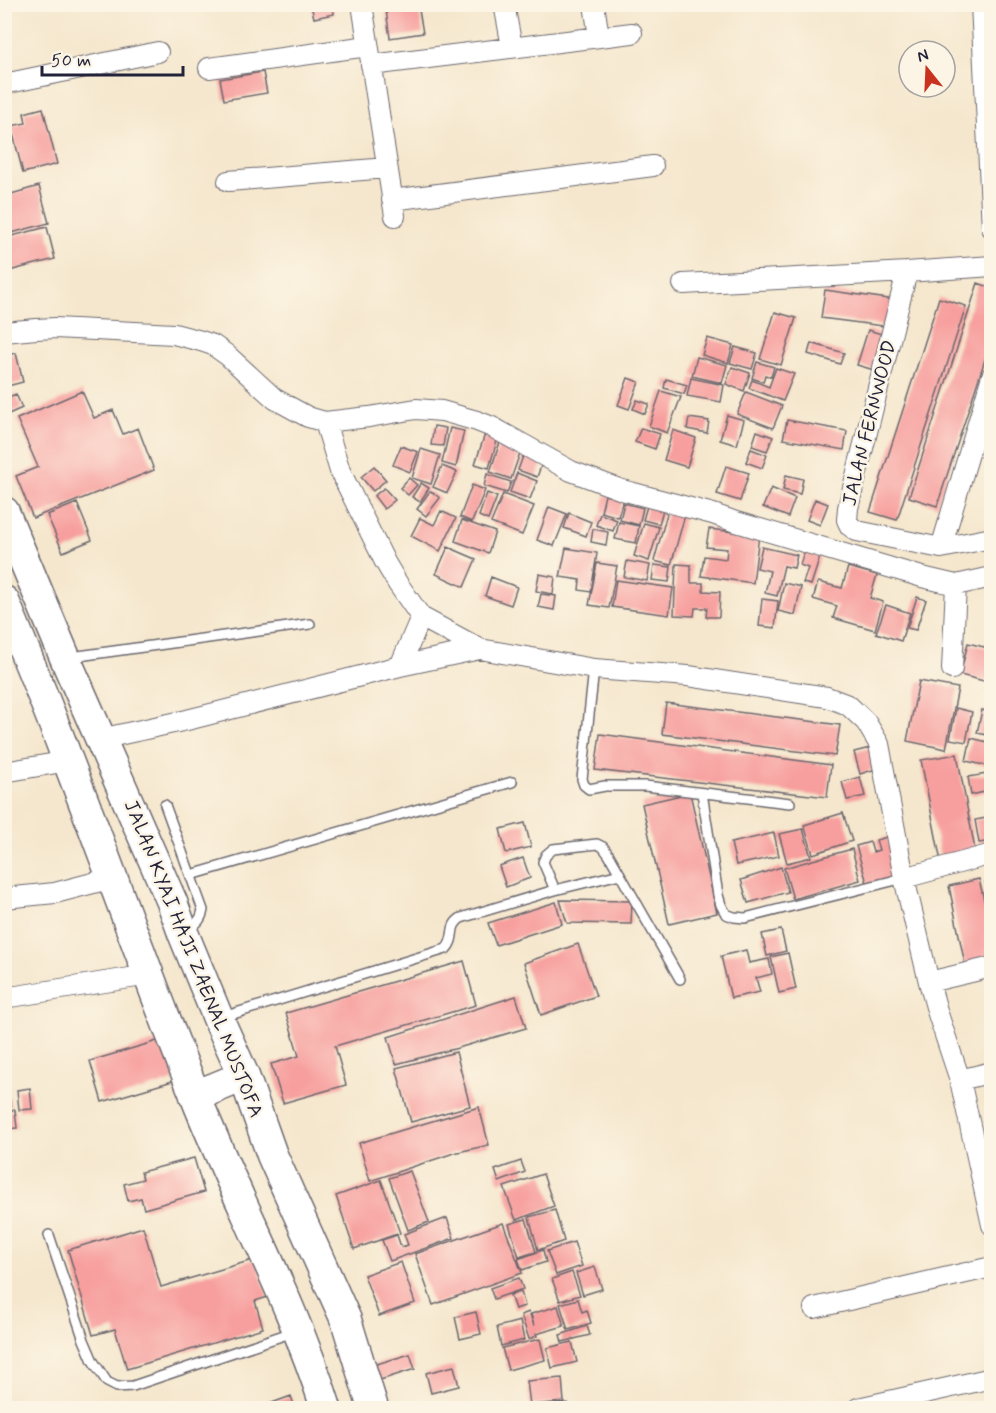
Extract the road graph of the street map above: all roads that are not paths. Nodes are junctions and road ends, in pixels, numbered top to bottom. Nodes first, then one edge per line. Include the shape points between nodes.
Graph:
1 (362, 4) edge
2 (504, 4) edge
3 (594, 4) edge
4 (981, 4) edge
5 (632, 33) dead end
6 (599, 37) junction
7 (512, 46) junction
8 (158, 52) dead end
9 (370, 56) junction
10 (209, 68) dead end
11 (4, 84) edge
12 (652, 166) dead end
13 (387, 168) junction
14 (228, 181) dead end
15 (992, 228) edge
16 (992, 266) edge
17 (907, 272) junction
18 (683, 284) dead end
19 (4, 332) edge
20 (992, 376) edge
21 (325, 422) junction
22 (7, 526) edge
23 (992, 538) edge
24 (942, 548) junction
25 (992, 577) edge
26 (956, 585) junction
27 (4, 601) edge
28 (422, 617) junction
29 (310, 624) dead end
30 (480, 649) junction
31 (65, 658) junction
32 (400, 666) junction
33 (594, 669) junction
34 (952, 669) dead end
35 (100, 739) junction
36 (68, 761) junction
37 (4, 772) edge
38 (512, 782) dead end
39 (702, 793) junction
40 (790, 803) dead end
41 (165, 805) dead end
42 (992, 854) edge
43 (174, 867) junction
44 (620, 874) junction
45 (191, 875) junction
46 (112, 878) junction
47 (904, 878) junction
48 (555, 890) junction
49 (4, 898) edge
50 (185, 898) junction
51 (992, 967) edge
52 (149, 975) junction
53 (680, 979) dead end
54 (929, 981) junction
55 (4, 999) edge
56 (218, 1018) junction
57 (992, 1072) edge
58 (244, 1076) junction
59 (960, 1080) junction
60 (195, 1096) junction
61 (986, 1173) edge
62 (992, 1225) edge
63 (49, 1235) dead end
64 (992, 1267) edge
65 (814, 1308) dead end
66 (298, 1330) junction
67 (992, 1378) edge
68 (326, 1408) edge
69 (373, 1408) edge
70 (858, 1408) edge

1 - 9 street
2 - 7 street
3 - 6 street
4 - 15 street
5 - 6 street
6 - 7 street
7 - 9 street
8 - 11 street
9 - 10 street
9 - 13 street
12 - 13 street via 394,208
13 - 14 street
16 - 17 street
17 - 18 street
17 - 24 street, JALAN FERNWOOD via 847,520 857,531
19 - 21 street via 55,328 174,334 201,340 227,355 275,399
20 - 24 street
21 - 26 street via 416,409 442,411 492,427 571,471 622,490
21 - 28 street via 340,471 385,562
22 - 31 main road, JALAN KYAI HAJI ZAENAL MUSTOFA
23 - 24 street
25 - 26 street
26 - 34 street
27 - 36 main road
28 - 30 street
28 - 32 street
29 - 31 lane
30 - 32 street
30 - 33 street
31 - 35 main road, JALAN KYAI HAJI ZAENAL MUSTOFA
32 - 35 street
33 - 39 lane via 584,785 589,789 645,786
33 - 47 street via 688,676 827,697 848,705 866,722 879,744
35 - 43 main road, JALAN KYAI HAJI ZAENAL MUSTOFA
36 - 37 street
36 - 46 main road
38 - 45 lane
39 - 40 lane
39 - 47 lane via 718,895 726,914 745,918
41 - 43 lane
42 - 47 street
43 - 45 lane
43 - 50 main road, JALAN KYAI HAJI ZAENAL MUSTOFA
44 - 48 lane
44 - 48 lane via 597,844 553,849 543,862
44 - 53 lane
45 - 50 lane
46 - 49 street via 55,893
46 - 52 main road
47 - 54 street
48 - 56 lane via 461,918 453,926 452,943 446,949
50 - 56 main road, JALAN KYAI HAJI ZAENAL MUSTOFA via 183,933
51 - 54 street
52 - 55 street
52 - 60 main road
54 - 59 street
56 - 58 main road, JALAN KYAI HAJI ZAENAL MUSTOFA
57 - 59 street
58 - 60 main road
58 - 69 main road, JALAN KYAI HAJI ZAENAL MUSTOFA via 272,1155 346,1320
59 - 61 street
60 - 66 main road
61 - 62 street
63 - 66 lane via 93,1361 107,1382 117,1387 133,1386
64 - 65 street
66 - 68 main road
67 - 70 street

